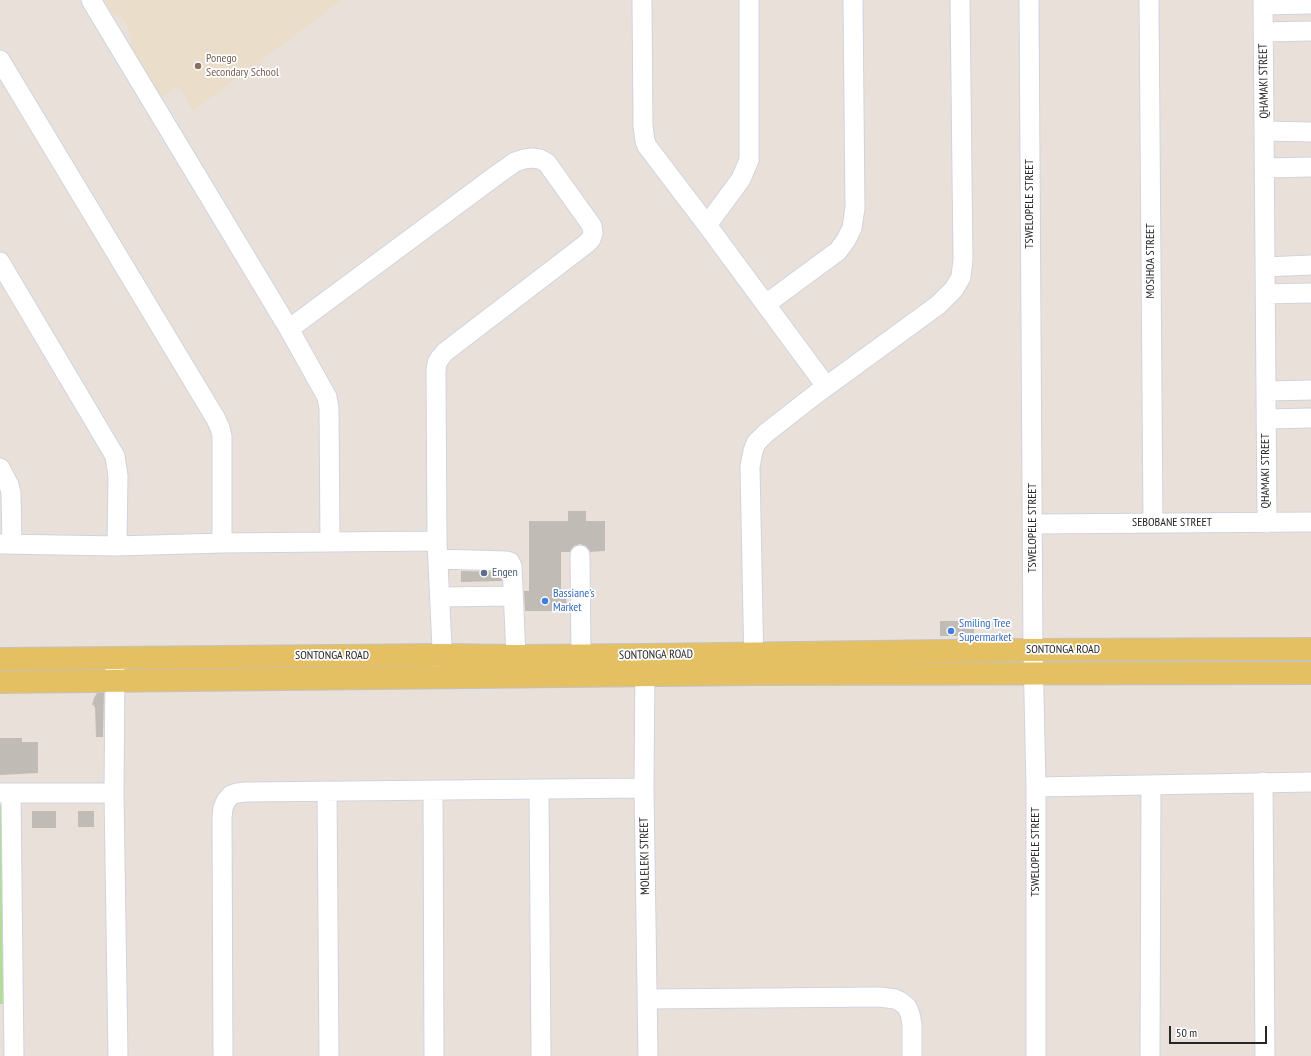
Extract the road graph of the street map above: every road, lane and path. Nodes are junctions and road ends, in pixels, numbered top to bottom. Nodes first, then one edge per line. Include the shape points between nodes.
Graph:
1 (91, 0) edge
2 (642, 0) edge
3 (749, 0) edge
4 (853, 0) edge
5 (960, 0) edge
6 (1029, 0) edge
7 (1149, 0) edge
8 (1263, 2) edge
9 (1311, 4) edge
10 (1311, 31) edge
11 (1263, 32) junction
12 (0, 60) edge
13 (1264, 131) junction
14 (1311, 132) edge
15 (1311, 167) edge
16 (1265, 168) junction
17 (707, 225) junction
18 (0, 262) edge
19 (1311, 265) edge
20 (1265, 267) junction
21 (1311, 293) edge
22 (1265, 294) junction
23 (766, 304) junction
24 (289, 329) junction
25 (826, 386) junction
26 (1311, 390) edge
27 (1266, 391) junction
28 (1311, 418) edge
29 (1266, 419) junction
30 (0, 468) edge
31 (1311, 522) edge
32 (1152, 523) junction
33 (1267, 523) junction
34 (1033, 524) junction
35 (330, 542) junction
36 (222, 543) junction
37 (6, 544) edge
38 (117, 546) junction
39 (438, 550) junction
40 (580, 555) dead end
41 (513, 596) junction
42 (440, 597) junction
43 (1311, 649) edge
44 (1033, 651) junction
45 (754, 653) junction
46 (443, 655) junction
47 (516, 656) junction
48 (581, 656) junction
49 (115, 657) junction
50 (0, 659) edge
51 (645, 665) junction
52 (1034, 673) junction
53 (1311, 673) edge
54 (754, 674) junction
55 (443, 677) junction
56 (0, 682) edge
57 (115, 682) junction
58 (1263, 782) junction
59 (1311, 782) edge
60 (1151, 785) junction
61 (1036, 787) junction
62 (644, 788) junction
63 (539, 790) junction
64 (327, 791) junction
65 (433, 791) junction
66 (5, 793) edge
67 (114, 793) junction
68 (647, 999) junction
69 (14, 1056) edge
70 (118, 1056) edge
71 (223, 1056) edge
72 (329, 1056) edge
73 (434, 1056) edge
74 (541, 1056) edge
75 (648, 1056) edge
76 (912, 1056) edge
77 (1036, 1056) edge
78 (1150, 1056) edge
79 (1265, 1056) edge

1 - 24 street
2 - 17 street via 645,141
3 - 17 street via 749,160 742,179
4 - 23 street via 855,208 852,228 838,251
5 - 25 street via 963,259 961,277 954,290 938,305
6 - 34 street, TSWELOPELE STREET
7 - 32 street, MOSIHOA STREET
8 - 9 street, QHAMAKI STREET
8 - 11 street, QHAMAKI STREET
10 - 11 street, QHAMAKI STREET
11 - 13 street, QHAMAKI STREET
12 - 36 street via 220,428
13 - 14 street, QHAMAKI STREET
13 - 16 street, QHAMAKI STREET
15 - 16 street
16 - 20 street, QHAMAKI STREET
17 - 23 street
18 - 38 street via 115,456 118,476
19 - 20 street
20 - 22 street, QHAMAKI STREET
21 - 22 street
22 - 27 street, QHAMAKI STREET
23 - 25 street
24 - 35 street via 327,397
24 - 39 street via 519,161 532,158 547,163 586,216 594,233 591,239 445,352 437,363
25 - 45 street via 766,433 756,443 753,451 750,476
26 - 27 street
27 - 29 street, QHAMAKI STREET
28 - 29 street, QHAMAKI STREET
29 - 33 street, QHAMAKI STREET
30 - 37 street via 11,493
31 - 33 street, SEBOBANE STREET
32 - 33 street, SEBOBANE STREET
32 - 34 street, SEBOBANE STREET
34 - 44 street, TSWELOPELE STREET
35 - 36 street
35 - 39 street
36 - 38 street
37 - 38 street
39 - 41 street via 509,562 512,566
39 - 42 street
40 - 48 street
41 - 42 street
41 - 47 street
42 - 46 street
43 - 44 main road, SONTONGA ROAD
44 - 45 main road, SONTONGA ROAD
44 - 52 street, TSWELOPELE STREET
45 - 51 main road, SONTONGA ROAD
45 - 54 street
46 - 47 main road, SONTONGA ROAD
46 - 49 main road, SONTONGA ROAD
46 - 55 street
47 - 48 main road, SONTONGA ROAD
48 - 51 main road, SONTONGA ROAD
49 - 50 main road, SONTONGA ROAD
49 - 57 street
51 - 54 main road, SONTONGA ROAD
51 - 55 main road, SONTONGA ROAD
51 - 62 street, MOLELEKI STREET
52 - 53 main road, SONTONGA ROAD
52 - 54 main road, SONTONGA ROAD
52 - 61 street, TSWELOPELE STREET
55 - 57 main road, SONTONGA ROAD
56 - 57 main road, SONTONGA ROAD
57 - 67 street
58 - 59 street
58 - 60 street
58 - 79 street
60 - 61 street
60 - 78 street
61 - 77 street, TSWELOPELE STREET
62 - 63 street
62 - 68 street, MOLELEKI STREET
63 - 65 street
63 - 74 street
64 - 65 street
64 - 71 street via 237,793 231,795 223,808
64 - 72 street
65 - 73 street
66 - 67 street
66 - 69 street
67 - 70 street
68 - 75 street, MOLELEKI STREET
68 - 76 street via 895,999 907,1007 910,1014

